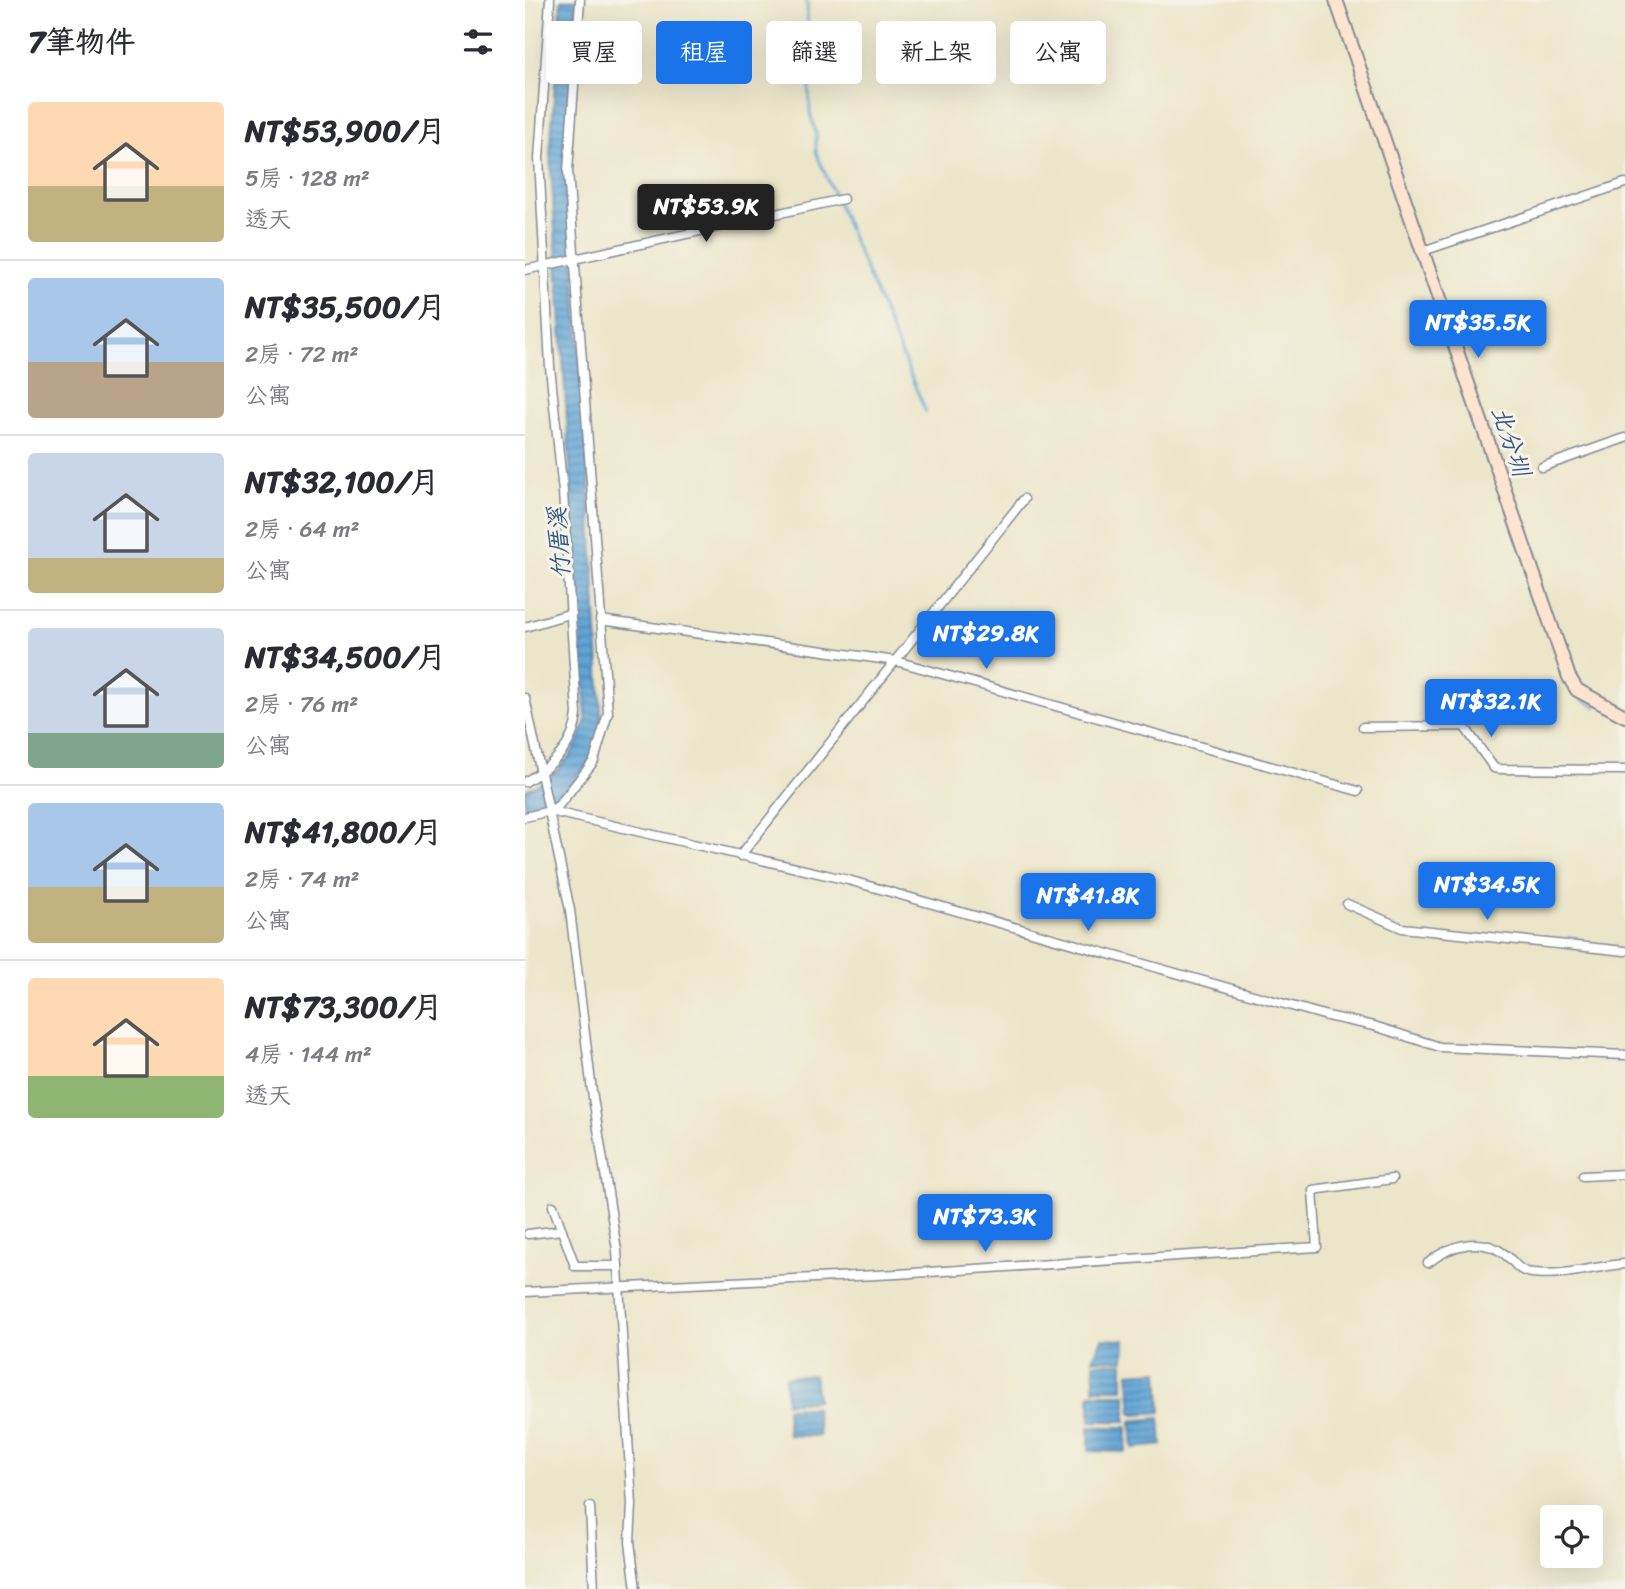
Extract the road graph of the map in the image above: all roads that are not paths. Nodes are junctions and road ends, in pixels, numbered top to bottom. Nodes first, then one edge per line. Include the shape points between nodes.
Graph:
1 (550, 0) edge
2 (580, 0) edge
3 (1336, 0) edge
4 (1625, 183) edge
5 (842, 199) dead end
6 (1427, 249) junction
7 (575, 259) junction
8 (544, 266) junction
9 (525, 270) edge
10 (1625, 438) edge
11 (1542, 467) dead end
12 (1024, 499) dead end
13 (572, 613) junction
14 (600, 620) junction
15 (525, 627) edge
16 (895, 662) junction
17 (525, 698) edge
18 (1625, 716) edge
19 (1363, 727) dead end
20 (1625, 770) edge
21 (541, 772) junction
22 (525, 782) edge
23 (1358, 791) dead end
24 (550, 811) junction
25 (525, 817) edge
26 (740, 856) junction
27 (1346, 904) dead end
28 (1625, 951) edge
29 (1625, 1055) edge
30 (1625, 1174) edge
31 (1583, 1176) dead end
32 (1392, 1179) dead end
33 (553, 1206) dead end
34 (562, 1230) junction
35 (528, 1234) dead end
36 (1428, 1263) dead end
37 (1625, 1264) edge
38 (618, 1266) junction
39 (620, 1288) junction
40 (525, 1292) edge
41 (590, 1507) dead end
42 (594, 1589) edge
43 (636, 1589) edge

1 - 8 street via 539,159
2 - 7 street via 568,171
3 - 6 street
4 - 6 street
5 - 7 street
6 - 18 street via 1569,677 1577,690
7 - 8 street
7 - 14 street
8 - 9 street
8 - 13 street
10 - 11 street
12 - 16 street
13 - 15 street
13 - 21 street via 576,721 562,752
14 - 16 street
14 - 24 street via 608,713 602,741 594,761
16 - 23 street
16 - 26 street
17 - 21 street
19 - 20 street via 1464,726 1499,769
21 - 22 street
21 - 24 street
24 - 25 street
24 - 26 street
24 - 38 street via 570,910
26 - 29 street via 848,880 1374,1026 1423,1044
27 - 28 street via 1402,928
30 - 31 street
32 - 39 street via 1313,1190 1317,1247
33 - 34 street
34 - 35 street
34 - 38 street via 575,1266
36 - 37 street via 1458,1245 1477,1244 1502,1252 1519,1270 1529,1273 1564,1274
38 - 39 street
39 - 40 street
39 - 43 street
41 - 42 street

